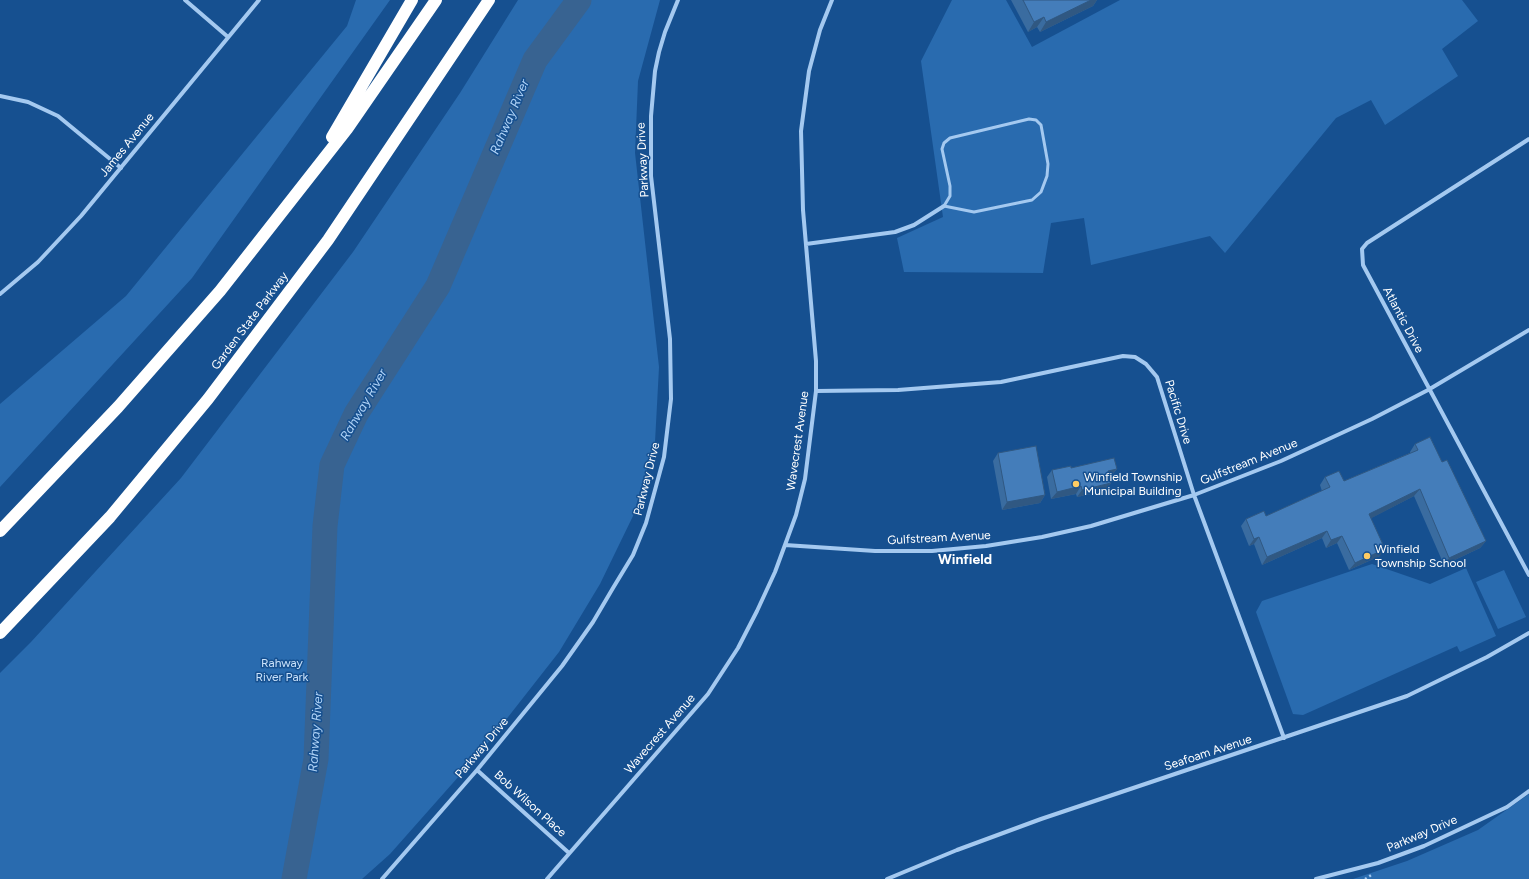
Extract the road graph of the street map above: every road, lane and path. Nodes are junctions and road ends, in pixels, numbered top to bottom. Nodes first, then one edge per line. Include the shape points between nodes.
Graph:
1 (185, 0) edge
2 (259, 0) edge
3 (412, 0) edge
4 (436, 0) edge
5 (489, 0) edge
6 (678, 0) edge
7 (832, 0) edge
8 (228, 37) junction
9 (0, 96) edge
10 (1529, 139) edge
11 (121, 168) junction
12 (944, 206) junction
13 (283, 212) junction
14 (806, 244) junction
15 (0, 294) edge
16 (1529, 330) edge
17 (1428, 390) junction
18 (816, 391) junction
19 (1194, 495) junction
20 (0, 531) edge
21 (785, 545) junction
22 (1529, 575) edge
23 (0, 633) edge
24 (1529, 633) edge
25 (1284, 738) junction
26 (477, 770) junction
27 (1529, 791) edge
28 (569, 853) junction
29 (382, 879) edge
30 (547, 879) edge
31 (886, 879) edge
32 (1316, 879) edge

1 - 8 street
2 - 8 street, James Avenue
3 - 13 highway via 326,147
4 - 13 highway via 347,129
5 - 23 highway, Garden State Parkway via 328,240 208,400 110,517
6 - 26 street, Parkway Drive via 659,52 650,116 651,176 666,303 671,376 669,427 655,493 633,555 593,622 562,666
7 - 14 street, Wavecrest Avenue via 818,36 804,102 800,155
8 - 11 street, James Avenue
9 - 11 street via 28,102 58,116
10 - 17 street, Atlantic Drive via 1367,242 1362,249 1363,265
11 - 15 street, James Avenue via 52,248
12 - 12 lane via 950,196 942,149 944,143 950,138 1029,119 1036,120 1041,125 1048,164 1047,176 1041,192 1032,200 974,212
12 - 14 street via 914,225 895,232
13 - 20 highway via 220,291 153,368
14 - 18 street, Wavecrest Avenue via 816,361
16 - 17 street, Gulfstream Avenue
17 - 19 street, Gulfstream Avenue via 1281,461
17 - 22 street, Atlantic Drive
18 - 19 street, Pacific Drive via 898,390 987,384 1043,374 1107,358 1135,357 1146,364 1157,377
18 - 21 street, Wavecrest Avenue via 805,479
19 - 21 street, Gulfstream Avenue via 1084,527 986,546 932,551 875,551
19 - 25 street, Pacific Drive
21 - 28 street, Wavecrest Avenue via 748,630 708,694
24 - 25 street, Seafoam Avenue via 1487,657 1407,696
25 - 31 street, Seafoam Avenue via 1027,824
26 - 28 street, Bob Wilson Place
26 - 29 street, Parkway Drive
27 - 32 street, Parkway Drive via 1507,807 1424,846 1378,863
28 - 30 street, Wavecrest Avenue

